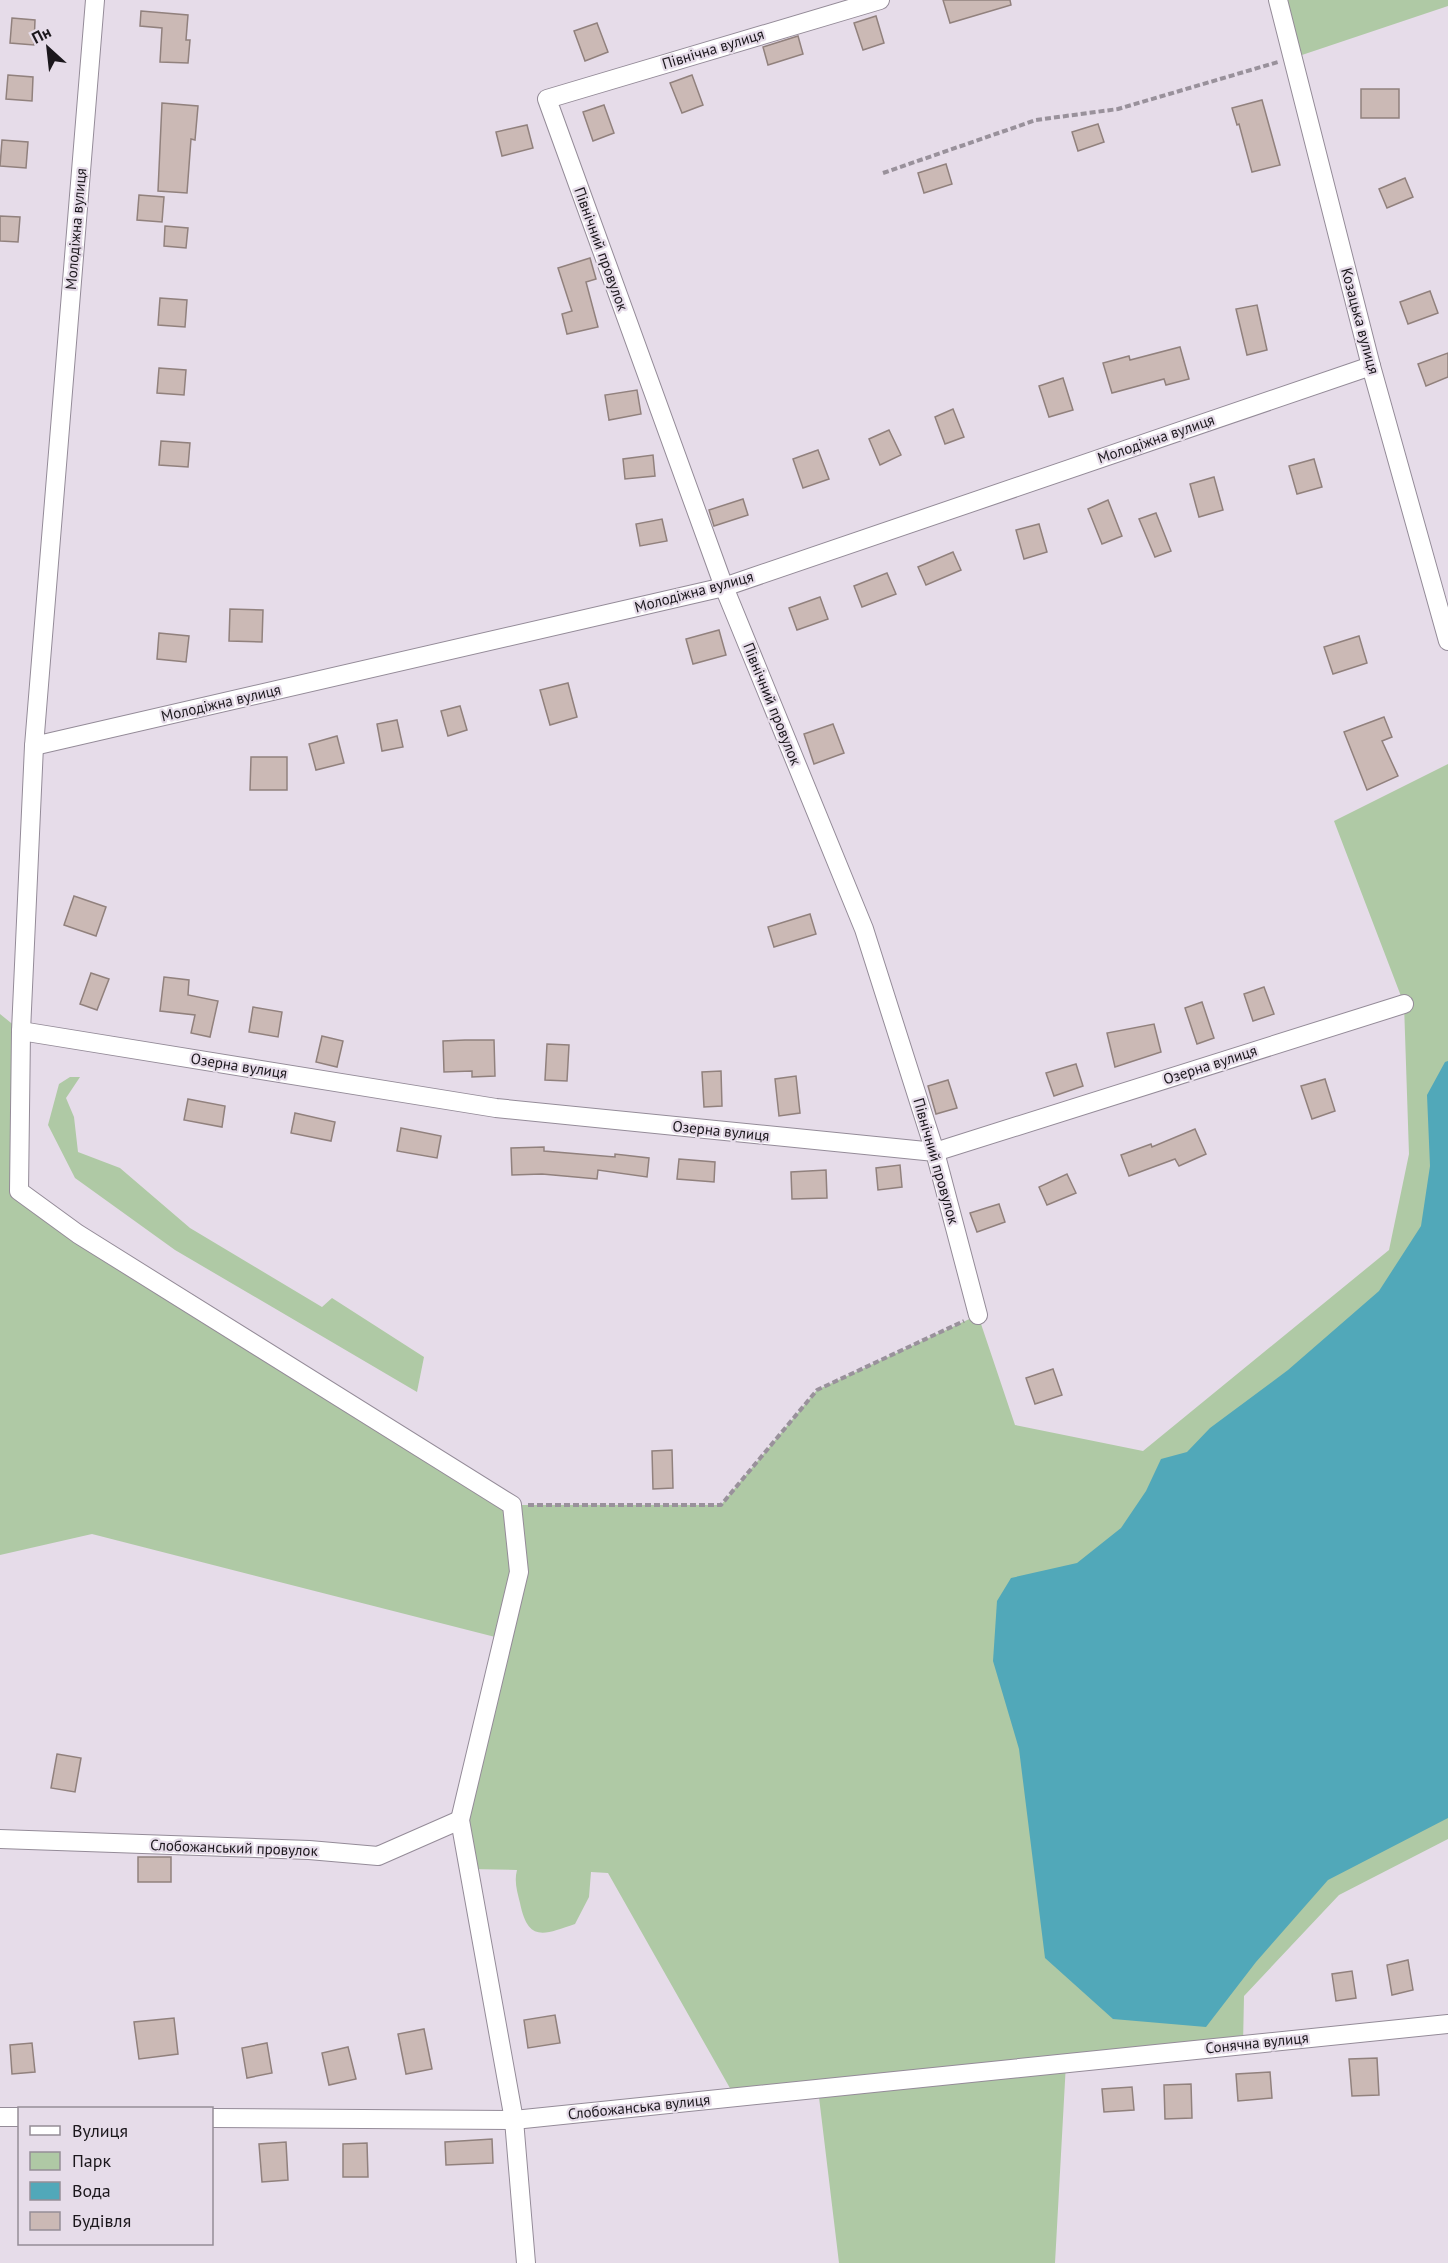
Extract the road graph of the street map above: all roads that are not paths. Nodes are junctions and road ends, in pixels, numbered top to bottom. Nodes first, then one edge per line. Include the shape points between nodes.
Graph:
1 (95, 0) edge
2 (880, 0) edge
3 (1278, 0) edge
4 (547, 99) joint
5 (1371, 366) junction
6 (724, 587) junction
7 (1448, 641) edge
8 (34, 746) junction
9 (1404, 1004) dead end
10 (21, 1031) junction
11 (935, 1152) junction
12 (978, 1315) road end
13 (460, 1820) junction
14 (0, 1839) edge
15 (1448, 2024) edge
16 (1066, 2063) joint
17 (0, 2117) edge
18 (18, 2117) edge
19 (213, 2118) edge
20 (514, 2120) junction
21 (526, 2263) edge

1 - 8 street, Молодіжна вулиця
2 - 4 street, Північна вулиця
3 - 5 street, Козацька вулиця
4 - 6 street, Північний провулок
5 - 6 street, Молодіжна вулиця
5 - 7 street, Козацька вулиця
6 - 8 street, Молодіжна вулиця
6 - 11 street, Північний провулок via 864,929
8 - 10 street, Молодіжна вулиця
9 - 11 street, Озерна вулиця
10 - 11 street, Озерна вулиця via 496,1108
10 - 13 street, Молодіжна вулиця via 19,1191 78,1234 512,1505 519,1572
11 - 12 street, Північний провулок
13 - 14 street, Слобожанський провулок via 378,1856
13 - 20 street
15 - 16 street, Сонячна вулиця
16 - 20 street, Слобожанська вулиця
17 - 18 street
19 - 20 street, Слобожанська вулиця
20 - 21 street

